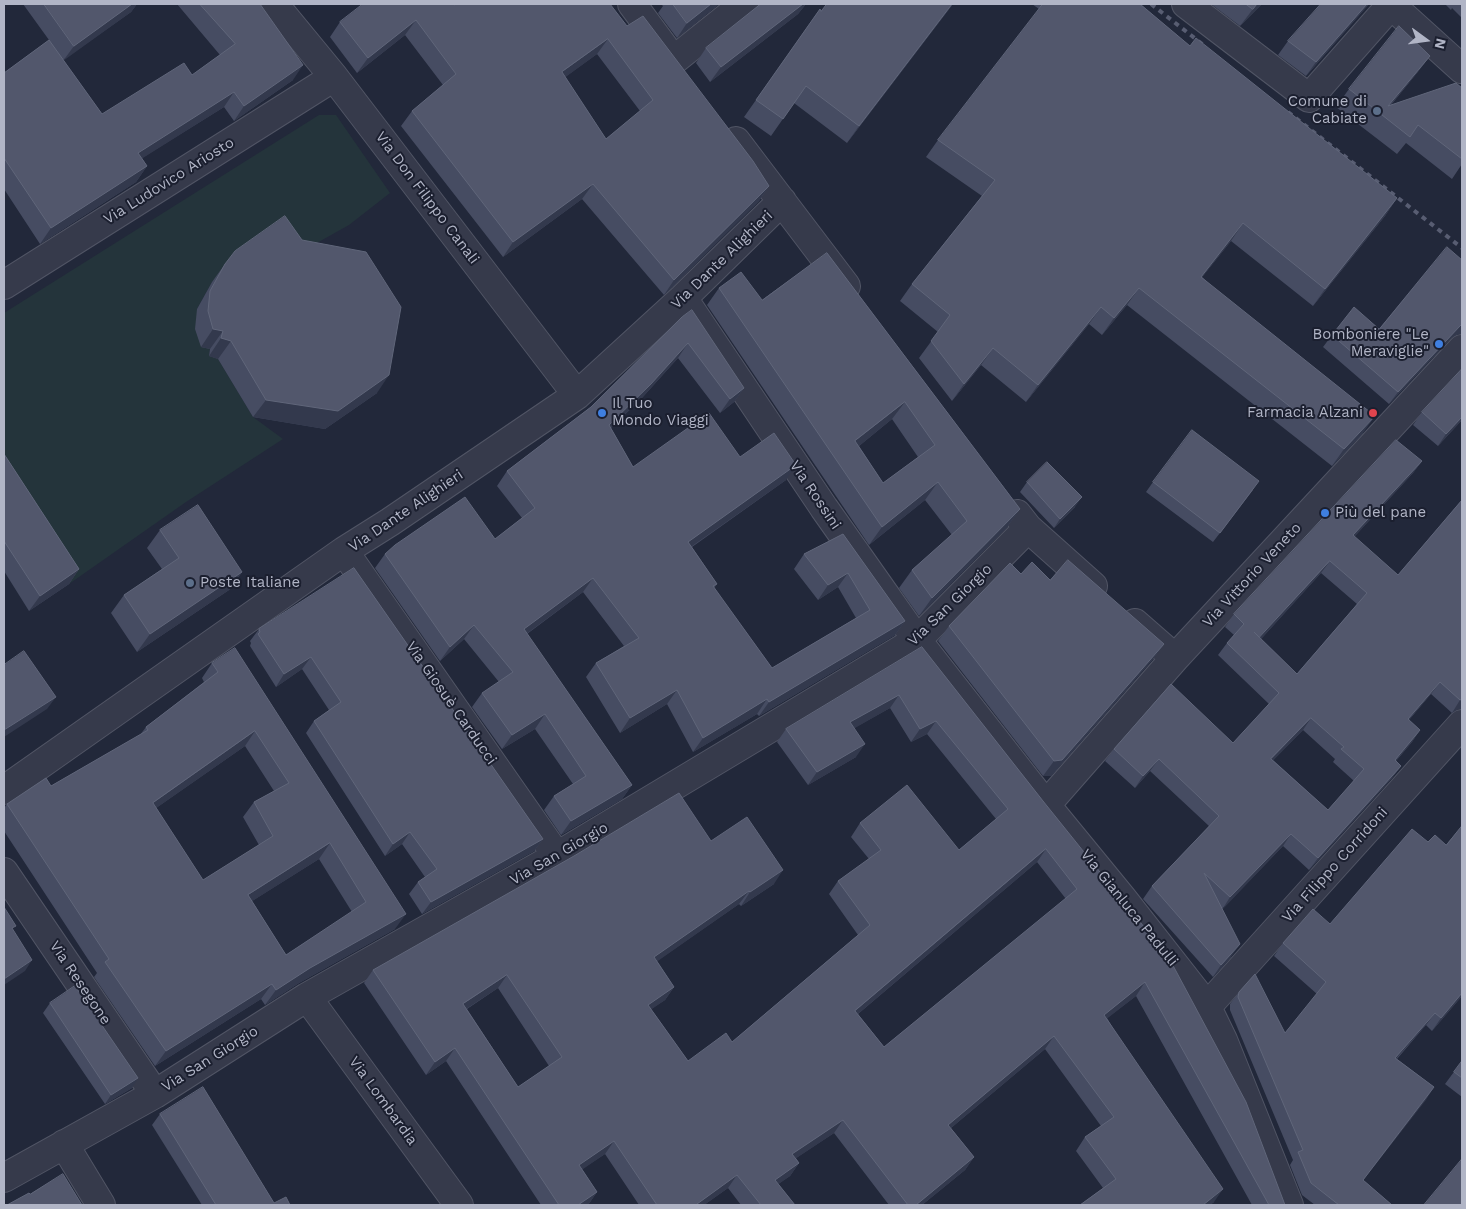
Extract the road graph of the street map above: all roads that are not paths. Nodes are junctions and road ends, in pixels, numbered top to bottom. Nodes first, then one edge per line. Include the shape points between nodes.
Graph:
1 (274, 4) edge
2 (632, 4) edge
3 (744, 4) edge
4 (1186, 4) edge
5 (1390, 4) edge
6 (1462, 69) edge
7 (334, 77) junction
8 (722, 123) edge
9 (782, 201) junction
10 (5, 282) edge
11 (683, 298) junction
12 (860, 305) edge
13 (1462, 349) edge
14 (577, 395) junction
15 (1004, 496) edge
16 (1028, 528) junction
17 (344, 551) junction
18 (917, 640) junction
19 (1175, 658) junction
20 (1462, 724) edge
21 (4, 790) edge
22 (1046, 805) junction
23 (557, 856) junction
24 (4, 872) edge
25 (400, 910) edge
26 (416, 936) junction
27 (307, 997) junction
28 (1206, 1005) junction
29 (155, 1094) junction
30 (64, 1144) junction
31 (4, 1178) edge
32 (101, 1205) edge
33 (459, 1205) edge
34 (1289, 1205) edge

1 - 7 street, Via Don Filippo Canali
2 - 3 street via 680,68
4 - 5 street via 1309,98
5 - 6 street
7 - 10 street, Via Ludovico Ariosto
7 - 14 street, Via Don Filippo Canali
8 - 9 street
9 - 11 street, Via Dante Alighieri
9 - 12 street
11 - 14 street, Via Dante Alighieri
11 - 18 street, Via Rossini
13 - 19 street, Via Vittorio Veneto
14 - 17 street, Via Dante Alighieri
15 - 16 street
16 - 18 street, Via San Giorgio
16 - 19 street
17 - 21 street, Via Dante Alighieri via 230,644
17 - 23 street, Via Giosuè Carducci
18 - 22 street, Via Gianluca Padulli
18 - 23 street, Via San Giorgio
19 - 22 street, Via Vittorio Veneto
20 - 28 street, Via Filippo Corridoni
22 - 28 street, Via Gianluca Padulli
23 - 26 street, Via San Giorgio
24 - 29 street, Via Resegone
25 - 26 street
26 - 27 street, Via San Giorgio
27 - 29 street, Via San Giorgio
27 - 33 street, Via Lombardia
28 - 34 street, Via Gianluca Padulli
29 - 30 street, Via San Giorgio
30 - 31 street, Via San Giorgio
30 - 32 street

